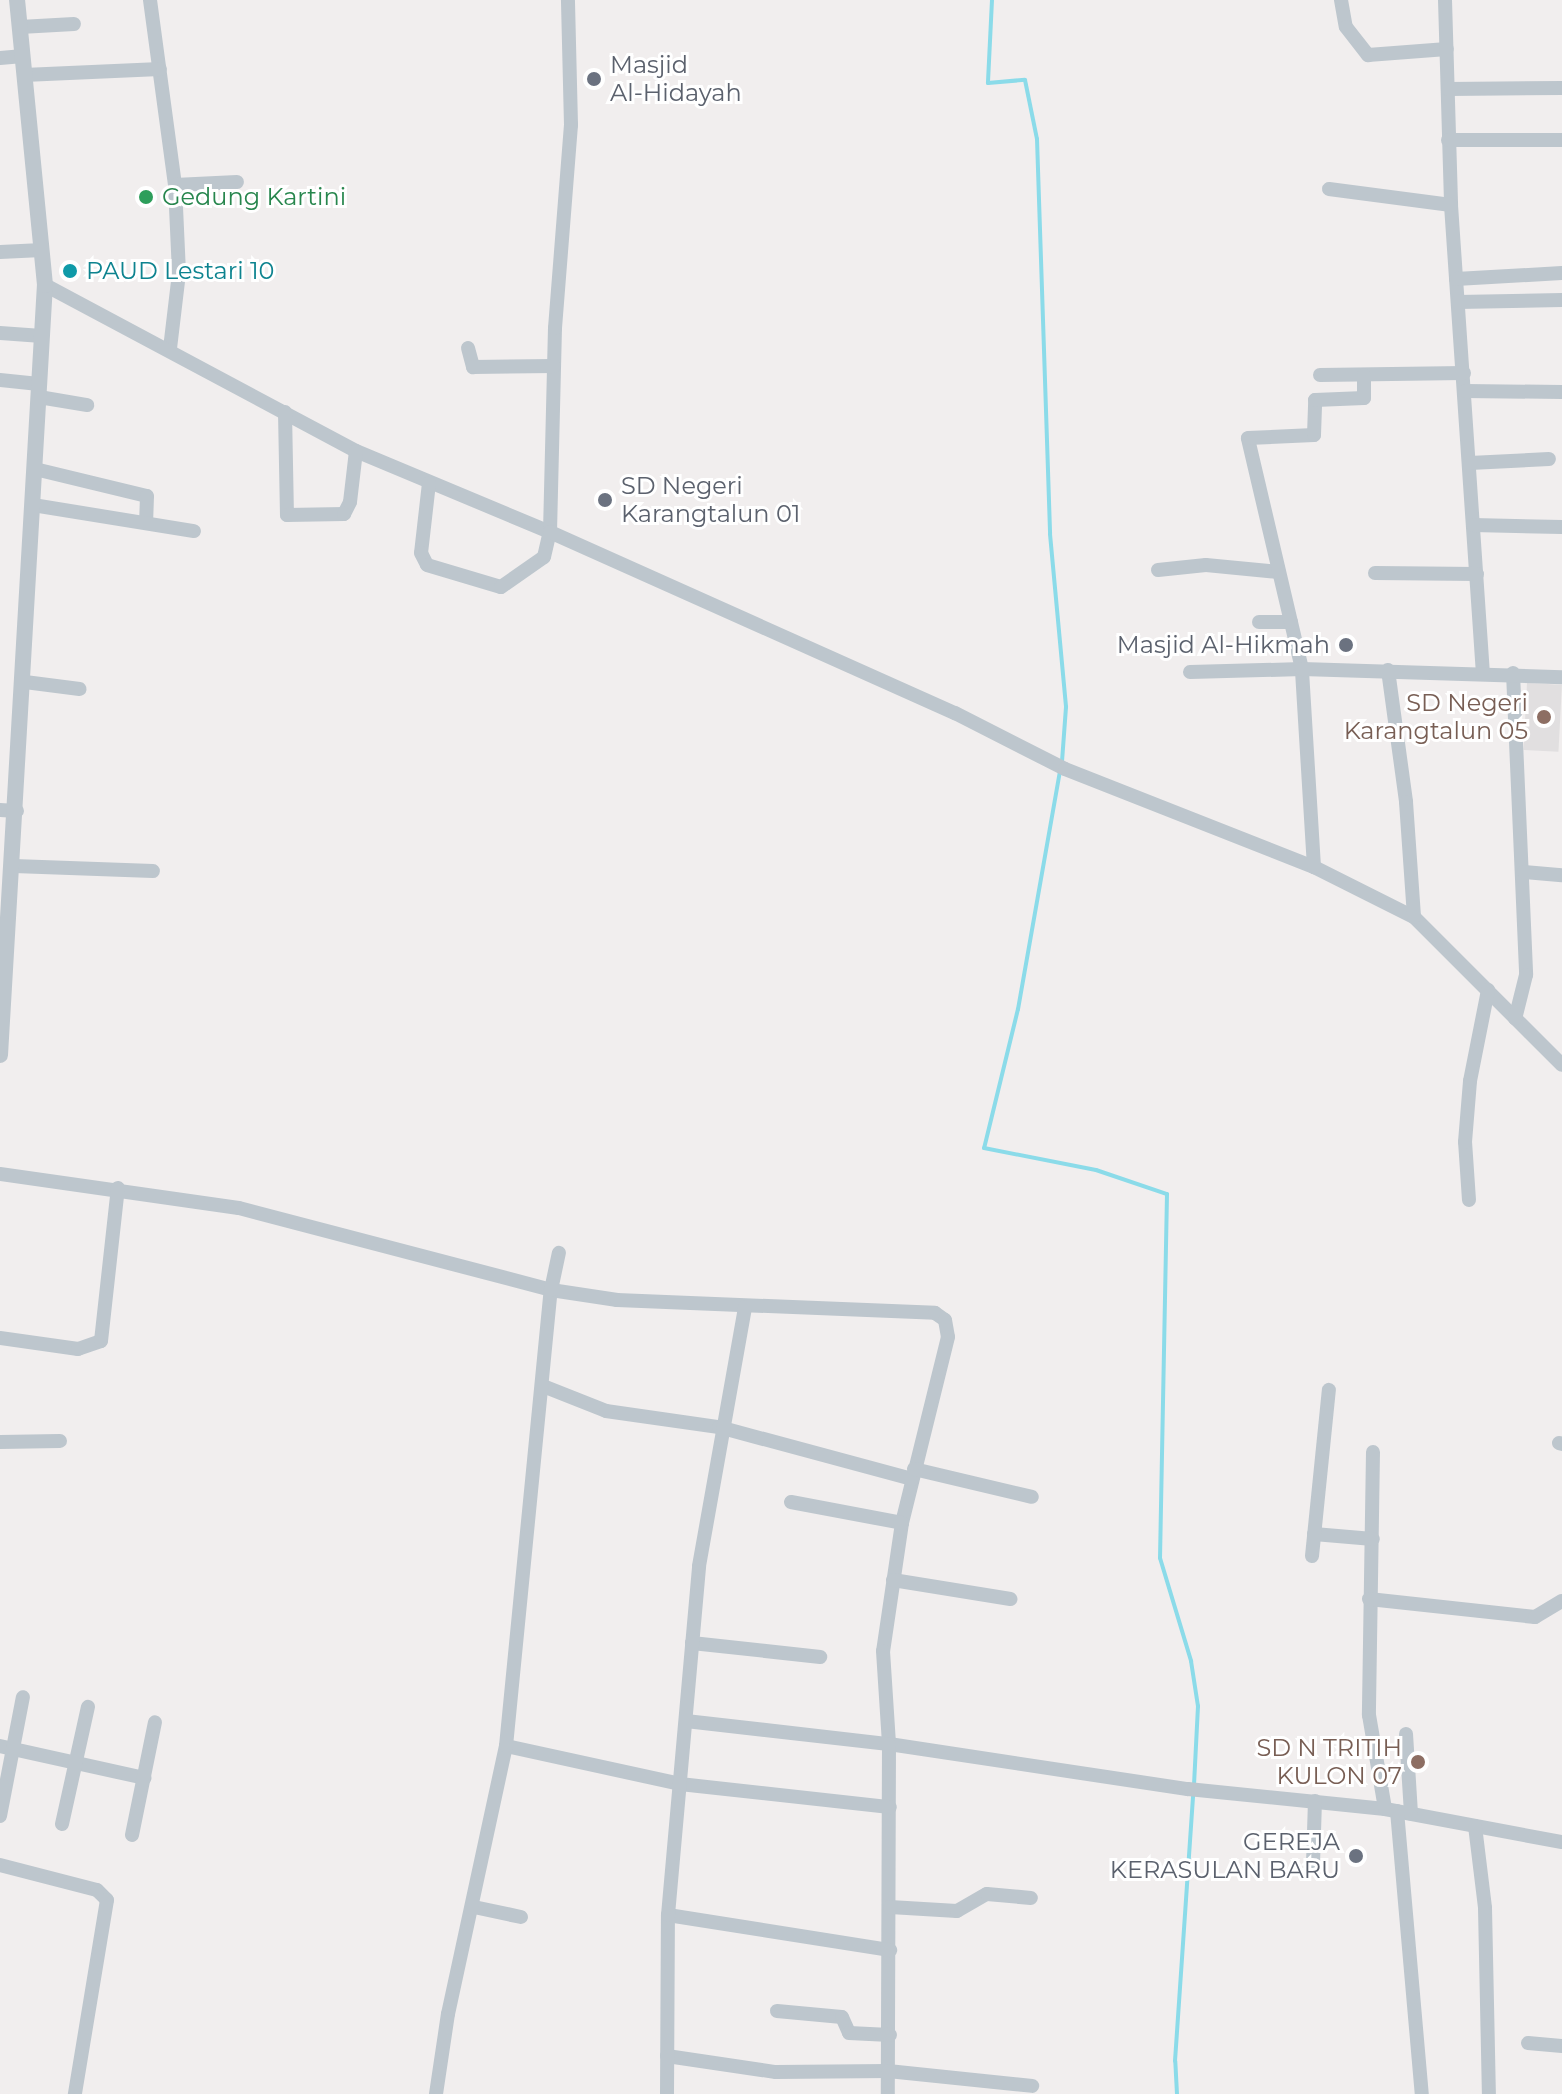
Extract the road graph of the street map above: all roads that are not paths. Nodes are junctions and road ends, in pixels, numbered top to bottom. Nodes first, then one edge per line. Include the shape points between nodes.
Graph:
1 (17, 0) edge
2 (150, 0) edge
3 (568, 0) edge
4 (1341, 0) edge
5 (1445, 0) edge
6 (74, 24) dead end
7 (20, 27) junction
8 (1447, 49) junction
9 (23, 56) junction
10 (0, 58) edge
11 (160, 69) junction
12 (24, 75) junction
13 (1562, 88) edge
14 (1448, 89) junction
15 (1448, 140) junction
16 (1562, 140) edge
17 (237, 182) dead end
18 (175, 185) junction
19 (1329, 189) dead end
20 (1451, 205) junction
21 (42, 250) junction
22 (0, 252) edge
23 (1562, 273) edge
24 (1456, 279) junction
25 (45, 285) junction
26 (1562, 300) edge
27 (1458, 302) junction
28 (0, 333) edge
29 (42, 336) junction
30 (468, 348) dead end
31 (170, 349) junction
32 (554, 366) junction
33 (1464, 373) junction
34 (1320, 375) dead end
35 (1364, 375) junction
36 (0, 380) edge
37 (39, 391) junction
38 (1465, 391) junction
39 (1562, 392) edge
40 (87, 405) dead end
41 (285, 412) junction
42 (356, 451) junction
43 (1549, 459) dead end
44 (1470, 463) junction
45 (35, 469) junction
46 (429, 483) junction
47 (33, 505) junction
48 (146, 522) junction
49 (1473, 525) junction
50 (1562, 527) edge
51 (194, 531) dead end
52 (550, 532) junction
53 (1158, 570) dead end
54 (1279, 572) junction
55 (1375, 573) dead end
56 (1477, 574) junction
57 (1259, 622) dead end
58 (1291, 622) junction
59 (1302, 669) junction
60 (1388, 670) junction
61 (1483, 671) junction
62 (1190, 672) dead end
63 (1513, 673) junction
64 (1562, 677) edge
65 (25, 682) junction
66 (80, 689) dead end
67 (0, 810) edge
68 (17, 811) junction
69 (14, 866) junction
70 (1314, 867) junction
71 (153, 871) dead end
72 (1524, 872) junction
73 (1562, 875) edge
74 (5, 917) edge
75 (1414, 917) junction
76 (1488, 990) junction
77 (1515, 1019) junction
78 (0, 1055) edge
79 (1562, 1065) edge
80 (0, 1174) edge
81 (118, 1188) junction
82 (1469, 1200) dead end
83 (559, 1253) dead end
84 (551, 1290) junction
85 (745, 1307) junction
86 (0, 1338) edge
87 (543, 1386) junction
88 (1329, 1390) dead end
89 (719, 1427) junction
90 (60, 1441) dead end
91 (0, 1442) edge
92 (1373, 1452) dead end
93 (913, 1474) junction
94 (1032, 1497) dead end
95 (791, 1502) dead end
96 (902, 1523) junction
97 (1314, 1534) junction
98 (1373, 1539) junction
99 (1312, 1556) dead end
100 (893, 1580) junction
101 (1010, 1599) dead end
102 (1369, 1599) junction
103 (1562, 1601) edge
104 (692, 1643) junction
105 (820, 1657) dead end
106 (23, 1697) dead end
107 (88, 1707) dead end
108 (686, 1721) junction
109 (155, 1722) dead end
110 (1406, 1734) dead end
111 (889, 1744) junction
112 (506, 1746) junction
113 (6, 1748) edge
114 (75, 1765) junction
115 (144, 1778) junction
116 (680, 1784) junction
117 (1315, 1801) junction
118 (890, 1807) junction
119 (1398, 1811) junction
120 (0, 1816) edge
121 (62, 1824) dead end
122 (1475, 1826) junction
123 (132, 1835) dead end
124 (1562, 1842) edge
125 (1313, 1864) dead end
126 (0, 1865) edge
127 (1031, 1898) dead end
128 (474, 1907) junction
129 (890, 1907) junction
130 (668, 1915) junction
131 (521, 1917) dead end
132 (890, 1950) junction
133 (777, 2011) dead end
134 (890, 2035) junction
135 (1528, 2043) dead end
136 (1562, 2046) edge
137 (667, 2056) junction
138 (888, 2071) junction
139 (1032, 2086) dead end
140 (75, 2094) edge
141 (436, 2094) edge
142 (667, 2094) edge
143 (888, 2094) edge
144 (1422, 2094) edge
145 (1489, 2094) edge

1 - 7 street
2 - 11 street
3 - 32 street via 571,125
4 - 8 street via 1346,27 1368,55
5 - 8 street
6 - 7 street
7 - 9 street
8 - 14 street
9 - 10 street
9 - 12 street
11 - 12 street
11 - 18 street
12 - 21 street
13 - 14 street
14 - 15 street
15 - 16 street
15 - 20 street
17 - 18 street
18 - 31 street via 179,273
19 - 20 street
20 - 24 street
21 - 22 street
21 - 25 street
23 - 24 street
24 - 27 street
25 - 29 street
25 - 31 street
26 - 27 street
27 - 33 street
28 - 29 street
29 - 37 street
30 - 32 street via 473,367
31 - 41 street
32 - 52 street
33 - 35 street
33 - 38 street
34 - 35 street
35 - 54 street via 1364,398 1315,400 1314,435 1248,438
36 - 37 street
37 - 40 street
37 - 45 street
38 - 39 street
38 - 44 street
41 - 42 street
41 - 42 street via 287,515 344,514
42 - 46 street
43 - 44 street
44 - 49 street
45 - 47 street
45 - 48 street via 147,496
46 - 52 street
46 - 52 street via 421,553 423,562 435,569 501,587 544,557
47 - 48 street
47 - 65 street
48 - 51 street
49 - 50 street
49 - 56 street
52 - 70 street via 955,713 1059,766
53 - 54 street via 1206,565
54 - 58 street
55 - 56 street
56 - 61 street
57 - 58 street
58 - 59 street
59 - 60 street
59 - 62 street
59 - 70 street
60 - 61 street
60 - 75 street via 1406,802
61 - 63 street
63 - 64 street
63 - 72 street
65 - 66 street
65 - 68 street
67 - 68 street
68 - 69 street
69 - 71 street
69 - 74 street
70 - 75 street
72 - 73 street
72 - 77 street via 1526,975
74 - 78 street
75 - 76 street
76 - 77 street
76 - 82 street via 1470,1081 1465,1142
77 - 79 street
80 - 81 street
81 - 84 street via 253,1211
81 - 86 street via 101,1341 78,1349
83 - 84 street
84 - 85 street
84 - 87 street
85 - 89 street
85 - 93 street via 935,1313 945,1320 948,1337
87 - 89 street via 606,1411
87 - 112 street
88 - 97 street
89 - 93 street
89 - 104 street
90 - 91 street
92 - 98 street
93 - 94 street
93 - 96 street
95 - 96 street
96 - 100 street
97 - 98 street
97 - 99 street
98 - 102 street
100 - 101 street
100 - 111 street via 883,1651
102 - 103 street via 1535,1617
102 - 119 street via 1369,1715
104 - 105 street
104 - 108 street
106 - 113 street
107 - 114 street
108 - 111 street
108 - 116 street
109 - 115 street
110 - 119 street
111 - 117 street via 1195,1790
111 - 118 street
112 - 116 street
112 - 128 street
113 - 114 street
113 - 120 street
114 - 115 street
114 - 121 street
115 - 123 street
116 - 118 street
116 - 130 street
117 - 119 street
117 - 125 street
118 - 129 street
119 - 122 street
119 - 144 street
122 - 124 street
122 - 145 street via 1485,1908
126 - 140 street via 94,1889 107,1900
127 - 129 street via 987,1894 957,1911
128 - 131 street
128 - 141 street
129 - 132 street
130 - 132 street
130 - 137 street
132 - 134 street
133 - 134 street via 842,2017 849,2033
134 - 138 street
135 - 136 street
137 - 138 street via 776,2072
137 - 142 street
138 - 139 street
138 - 143 street

